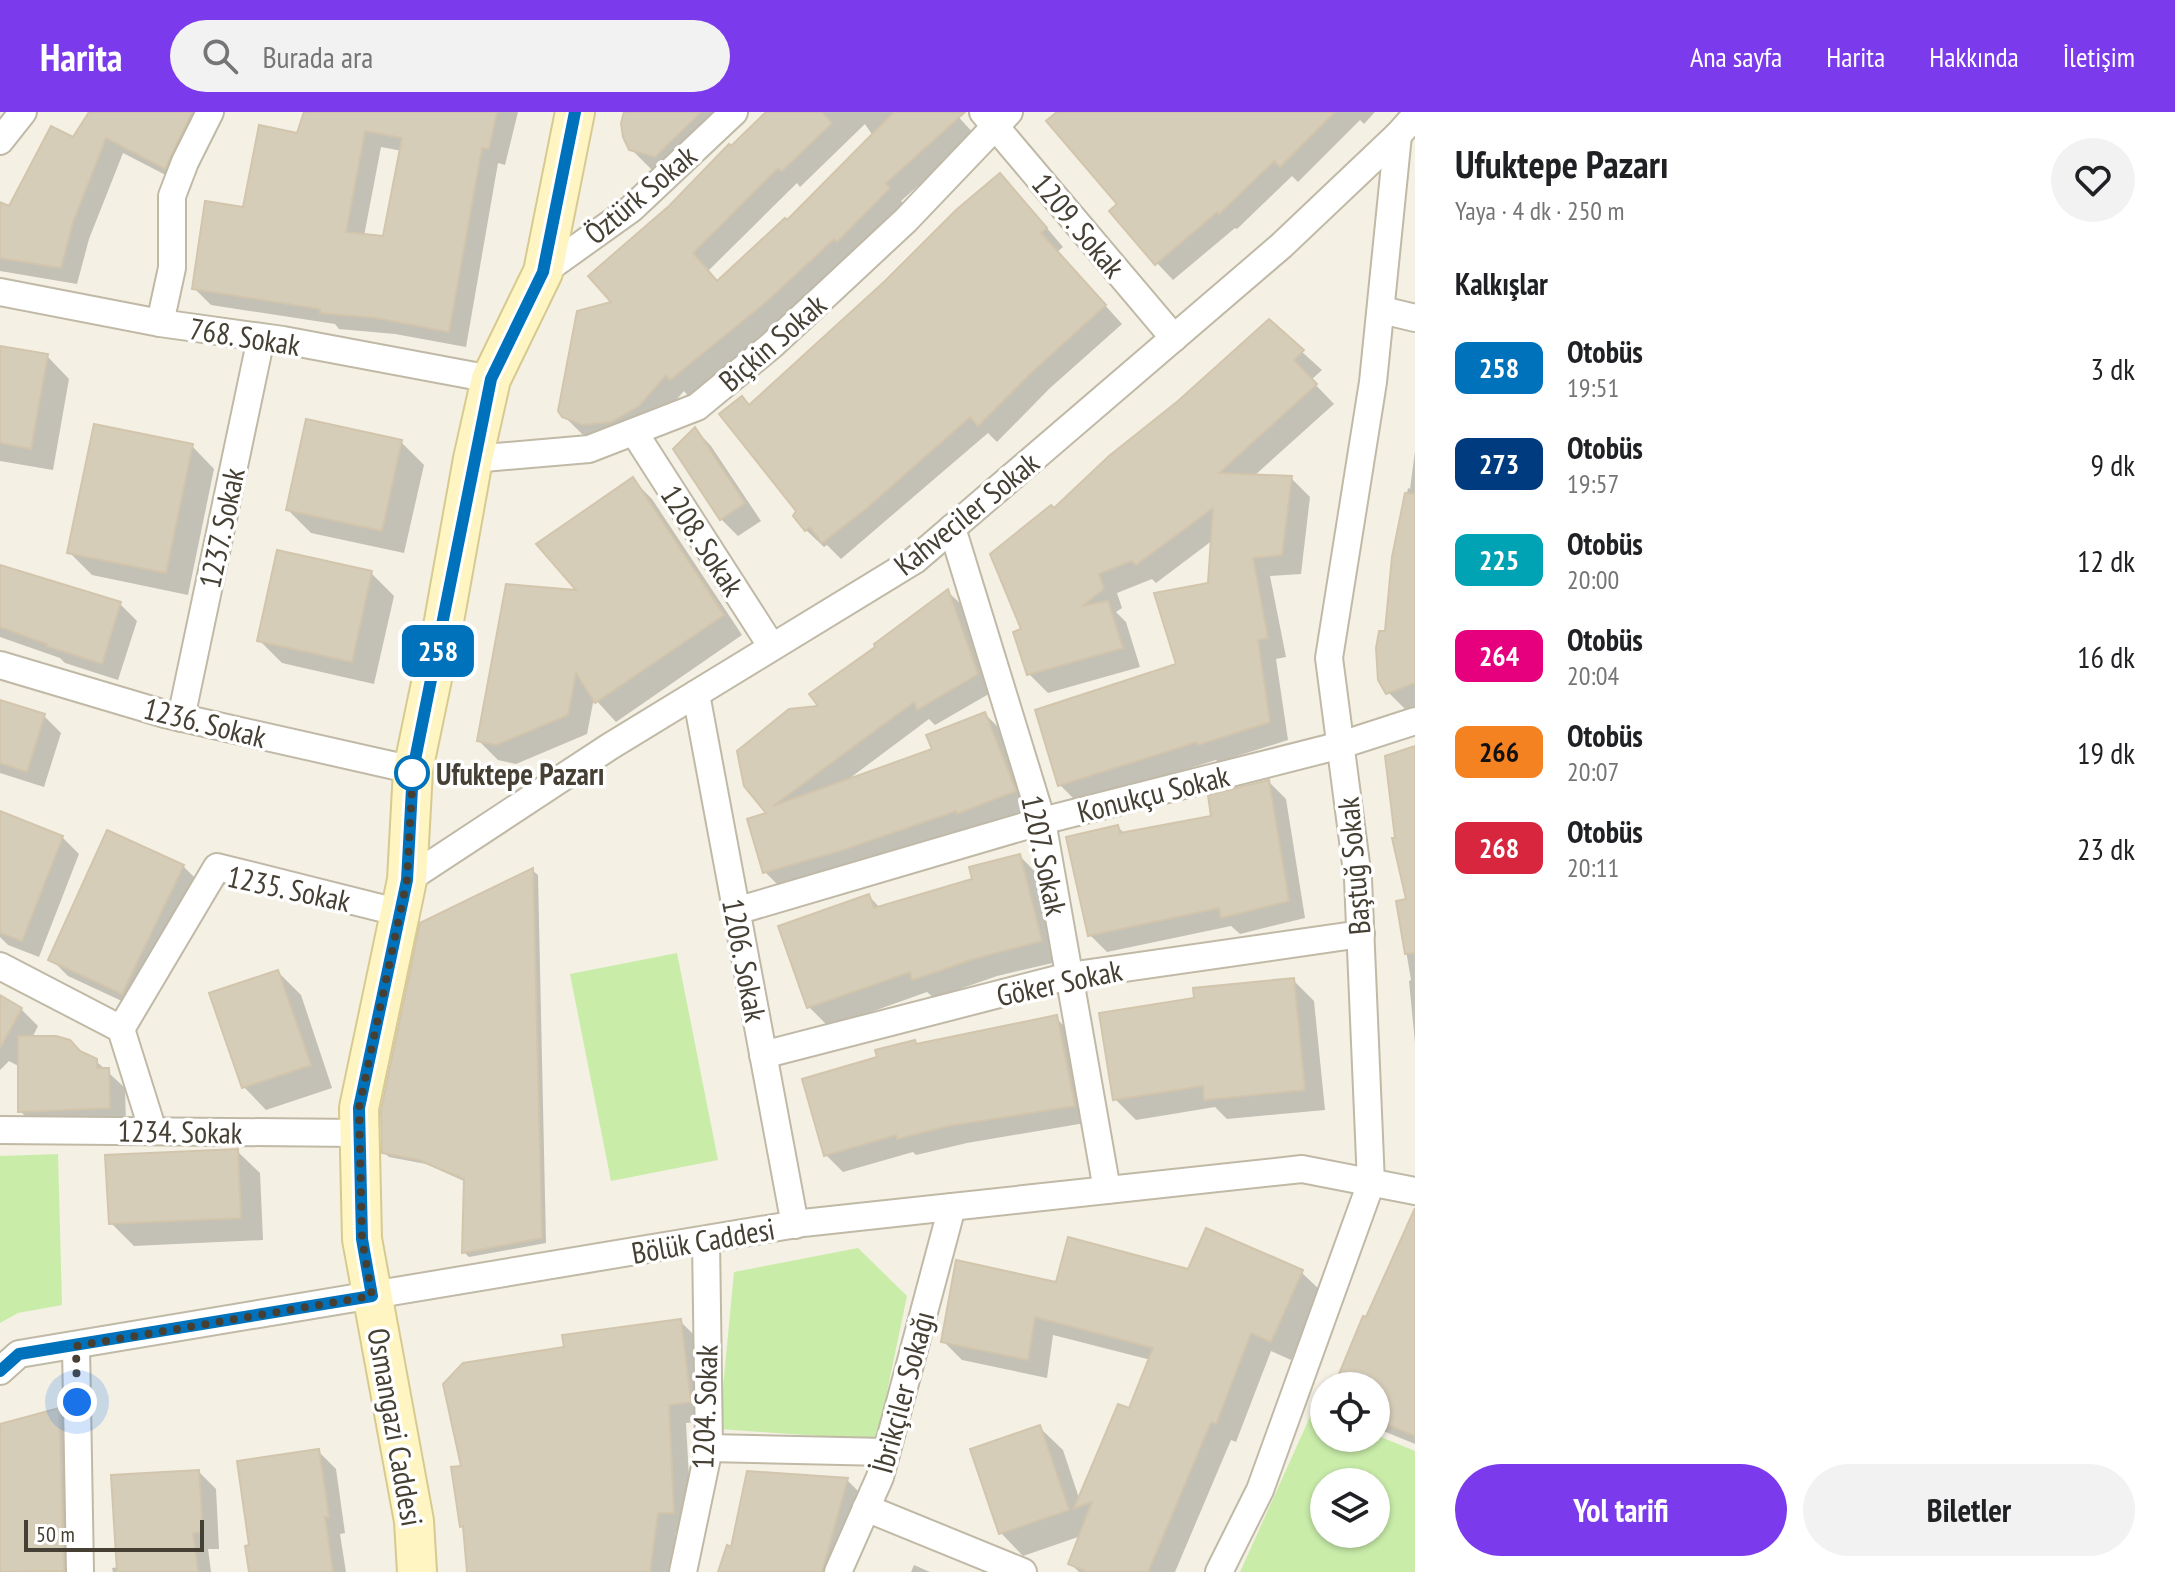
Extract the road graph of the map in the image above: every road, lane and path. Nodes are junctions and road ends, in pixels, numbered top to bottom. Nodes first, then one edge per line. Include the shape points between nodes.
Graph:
1 (23, 112) edge
2 (210, 112) edge
3 (575, 112) edge
4 (734, 112) edge
5 (995, 116) edge
6 (1406, 126) edge
7 (0, 141) edge
8 (543, 272) junction
9 (0, 292) edge
10 (1382, 310) junction
11 (1415, 318) edge
12 (160, 323) junction
13 (261, 338) junction
14 (1174, 338) junction
15 (491, 379) junction
16 (634, 432) junction
17 (473, 459) junction
18 (952, 528) junction
19 (772, 647) junction
20 (0, 665) edge
21 (696, 694) junction
22 (181, 718) junction
23 (1415, 721) edge
24 (1341, 745) junction
25 (413, 770) junction
26 (1042, 821) junction
27 (404, 897) junction
28 (736, 911) junction
29 (1361, 934) junction
30 (0, 966) edge
31 (1069, 976) junction
32 (121, 1029) junction
33 (763, 1055) junction
34 (0, 1130) edge
35 (153, 1131) junction
36 (359, 1133) junction
37 (1371, 1183) junction
38 (1107, 1190) junction
39 (1415, 1191) edge
40 (952, 1207) junction
41 (795, 1225) junction
42 (706, 1240) junction
43 (372, 1296) junction
44 (76, 1346) junction
45 (0, 1371) edge
46 (709, 1448) junction
47 (886, 1452) junction
48 (866, 1508) junction
49 (80, 1572) edge
50 (417, 1572) edge
51 (683, 1572) edge
52 (838, 1572) edge
53 (1023, 1572) edge
54 (1219, 1572) edge

1 - 7 street
2 - 12 street via 172,196 172,268
3 - 8 main road, Osmangazi Caddesi
4 - 8 street, Öztürk Sokak via 631,209
5 - 14 street, 1209. Sokak
5 - 16 street, Biçkin Sokak via 906,220 772,345 697,407
6 - 10 street, Baştuğ Sokak
6 - 14 street, Kahveciler Sokak via 1281,246
8 - 15 main road, Osmangazi Caddesi
9 - 12 street, 768. Sokak
10 - 11 street
10 - 24 street, Baştuğ Sokak via 1329,658
12 - 13 street, 768. Sokak
13 - 15 street, 768. Sokak
13 - 22 street, 1237. Sokak
14 - 18 street, Kahveciler Sokak
15 - 17 main road, Osmangazi Caddesi
16 - 17 street, Biçkin Sokak via 589,449
16 - 19 street, 1208. Sokak
17 - 25 main road, Osmangazi Caddesi
18 - 19 street, Kahveciler Sokak via 915,560
18 - 26 street, 1207. Sokak
19 - 21 street, Kahveciler Sokak
20 - 22 street, 1236. Sokak
21 - 27 street, Kahveciler Sokak via 609,747
21 - 28 street, 1206. Sokak
22 - 25 street, 1236. Sokak
23 - 24 street, Konukçu Sokak
24 - 26 street, Konukçu Sokak
24 - 29 street, Baştuğ Sokak
25 - 27 main road, Osmangazi Caddesi
26 - 28 street, Konukçu Sokak
26 - 31 street, 1207. Sokak
27 - 32 street, 1235. Sokak via 217,867
27 - 36 main road, Osmangazi Caddesi via 359,1108
28 - 33 street, 1206. Sokak
29 - 31 street, Göker Sokak
29 - 37 street, Baştuğ Sokak
30 - 32 street
31 - 33 street, Göker Sokak
31 - 38 street, 1207. Sokak
32 - 35 street
33 - 41 street, 1206. Sokak
34 - 35 street, 1234. Sokak
35 - 36 street, 1234. Sokak
36 - 43 main road, Osmangazi Caddesi via 362,1239
37 - 38 street, Bölük Caddesi via 1302,1169
37 - 39 street, Bölük Caddesi
37 - 54 street, Baştuğ Sokak via 1260,1490
38 - 40 street, Bölük Caddesi
40 - 41 street, Bölük Caddesi
40 - 47 street, İbrikçiler Sokağı
41 - 42 street, Bölük Caddesi
42 - 43 street, Bölük Caddesi
42 - 46 street, 1204. Sokak
43 - 44 street, Bölük Caddesi
43 - 50 main road, Osmangazi Caddesi via 414,1521
44 - 45 street, Bölük Caddesi via 19,1354
44 - 49 street
46 - 47 street
46 - 51 street, 1204. Sokak
47 - 48 street, İbrikçiler Sokağı
48 - 52 street, İbrikçiler Sokağı
48 - 53 street

